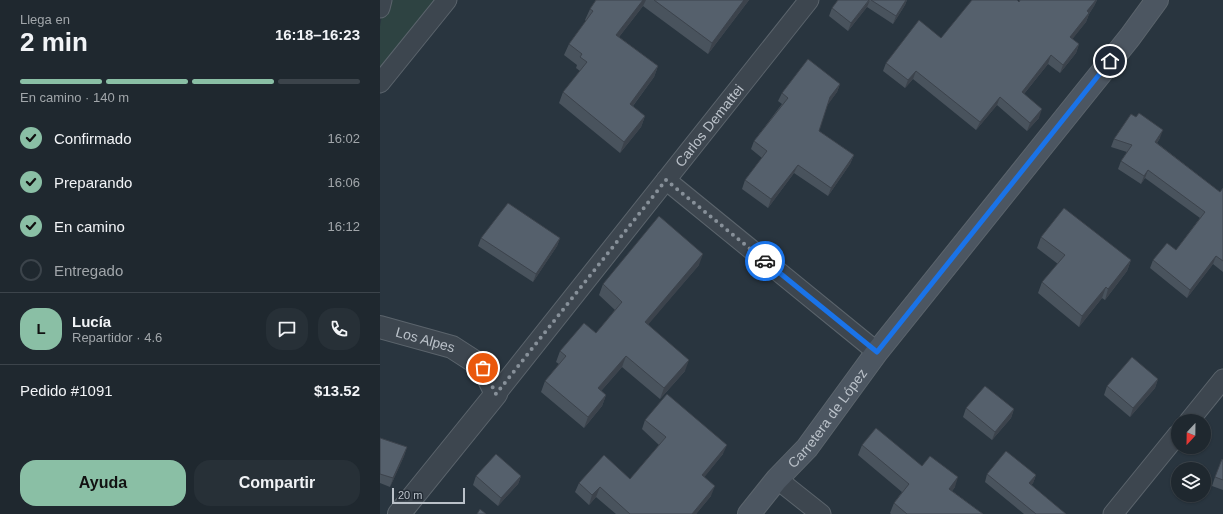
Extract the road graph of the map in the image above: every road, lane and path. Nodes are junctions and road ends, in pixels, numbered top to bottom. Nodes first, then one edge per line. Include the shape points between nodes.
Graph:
1 (382, 0) edge
2 (447, 0) edge
3 (809, 0) edge
4 (1157, 0) edge
5 (380, 8) edge
6 (380, 83) edge
7 (666, 180) junction
8 (380, 327) edge
9 (877, 352) junction
10 (1223, 379) edge
11 (496, 394) junction
12 (1195, 414) edge
13 (1171, 443) edge
14 (777, 479) junction
15 (400, 514) edge
16 (749, 514) edge
17 (821, 514) edge
18 (1113, 514) edge

1 - 5 street
2 - 6 street
3 - 7 street, Carlos Demattei
4 - 9 main road, Carretera de López
7 - 9 street
7 - 11 street, Carlos Demattei
8 - 11 street, Los Alpes via 452,347 483,368
9 - 14 main road, Carretera de López via 807,448
10 - 12 street
11 - 15 street, Carlos Demattei
13 - 18 street
14 - 16 main road, Carretera de López
14 - 17 street

